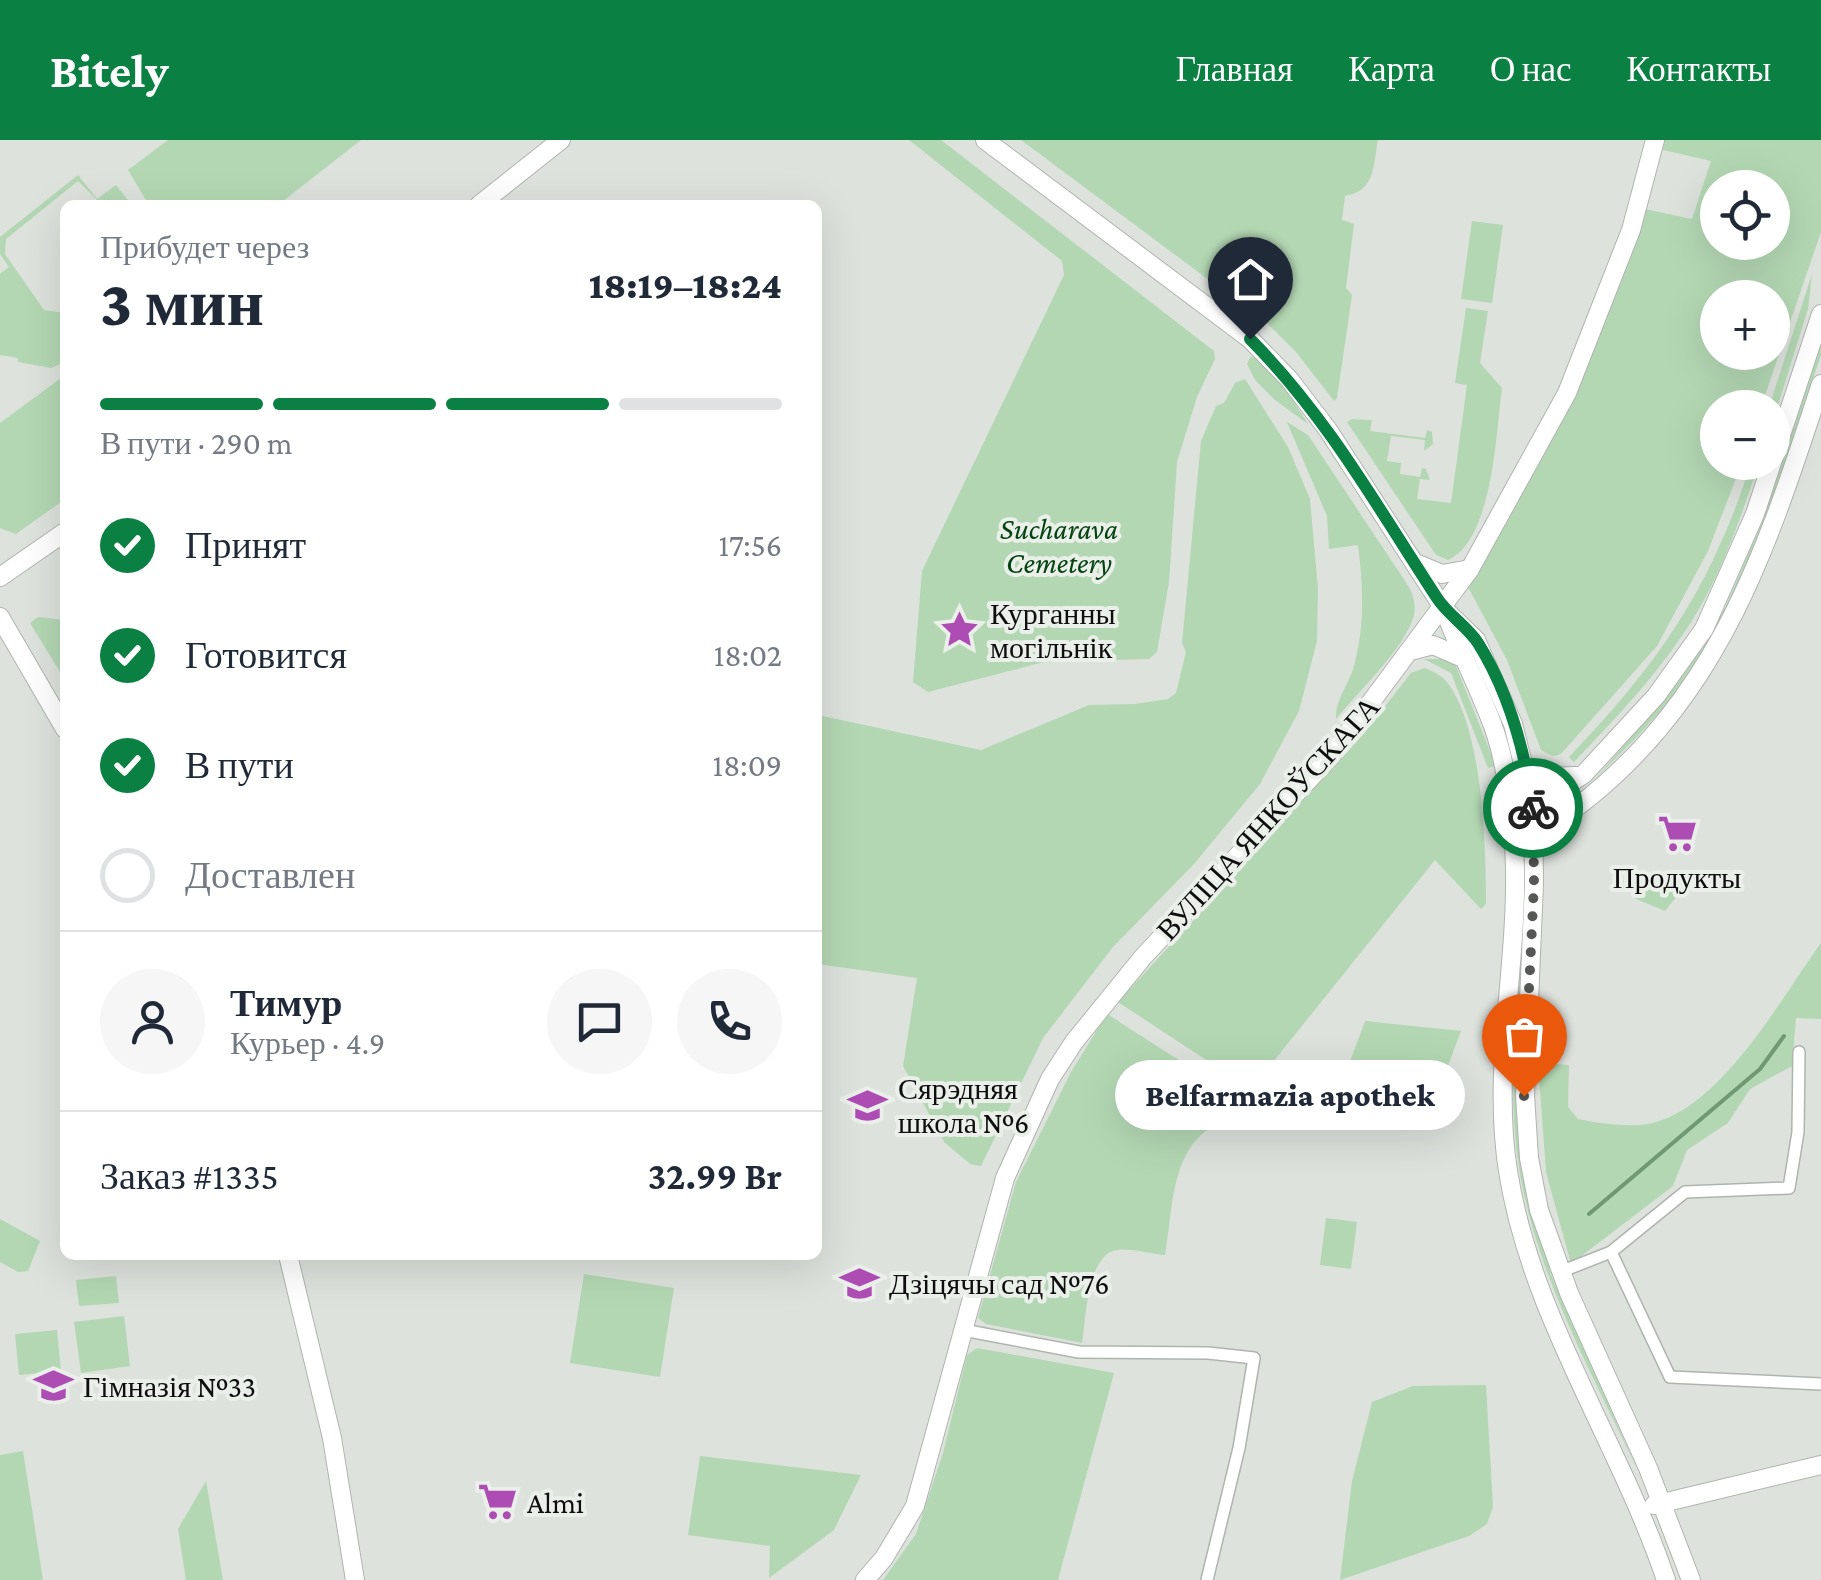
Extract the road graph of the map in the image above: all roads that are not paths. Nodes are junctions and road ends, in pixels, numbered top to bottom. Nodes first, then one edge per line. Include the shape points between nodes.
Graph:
1 (561, 140) edge
2 (985, 140) edge
3 (1655, 140) edge
4 (485, 200) edge
5 (1821, 314) edge
6 (1821, 384) edge
7 (60, 536) edge
8 (1414, 560) junction
9 (21, 563) junction
10 (0, 566) edge
11 (1470, 569) junction
12 (0, 577) edge
13 (1444, 609) junction
14 (0, 617) edge
15 (1414, 650) junction
16 (1462, 658) junction
17 (60, 720) edge
18 (1525, 765) junction
19 (1584, 774) junction
20 (1533, 804) junction
21 (1510, 822) junction
22 (1536, 828) junction
23 (1799, 1052) dead end
24 (1612, 1252) junction
25 (289, 1260) edge
26 (1560, 1272) junction
27 (963, 1330) junction
28 (1821, 1384) edge
29 (1821, 1465) edge
30 (1661, 1502) junction
31 (1639, 1509) junction
32 (355, 1580) edge
33 (865, 1580) edge
34 (1208, 1580) edge
35 (1666, 1580) edge
36 (1691, 1580) edge

1 - 4 main road
2 - 8 main road via 1250,339 1328,430
3 - 11 main road, ВУЛІЦА ЯНКОЎСКАГА via 1630,230 1563,403
5 - 19 main road via 1755,514 1717,604 1656,696
6 - 22 main road via 1764,553 1706,666 1599,789
7 - 9 main road
8 - 11 main road via 1442,574
8 - 13 main road
9 - 10 main road
9 - 12 main road
11 - 13 main road, ВУЛІЦА ЯНКОЎСКАГА
13 - 15 main road, ВУЛІЦА ЯНКОЎСКАГА
13 - 16 main road
13 - 18 main road via 1476,640
14 - 17 main road
15 - 16 main road via 1433,645
15 - 27 main road, ВУЛІЦА ЯНКОЎСКАГА via 1330,757 1186,908 1074,1042 1011,1163
16 - 21 main road via 1495,731
18 - 19 main road via 1558,779
18 - 20 main road
19 - 20 main road
20 - 21 main road
20 - 22 main road
21 - 22 main road
21 - 31 main road via 1515,866 1503,1084 1508,1170 1538,1286
22 - 26 main road via 1526,1129 1540,1210
23 - 24 street via 1789,1188 1685,1192
24 - 26 street
24 - 28 street via 1670,1377
25 - 32 main road via 332,1438
26 - 30 main road
27 - 33 main road, ВУЛІЦА ЯНКОЎСКАГА via 915,1506
27 - 34 street via 1078,1352 1254,1358
29 - 30 main road
30 - 31 main road
30 - 36 main road
31 - 35 main road

